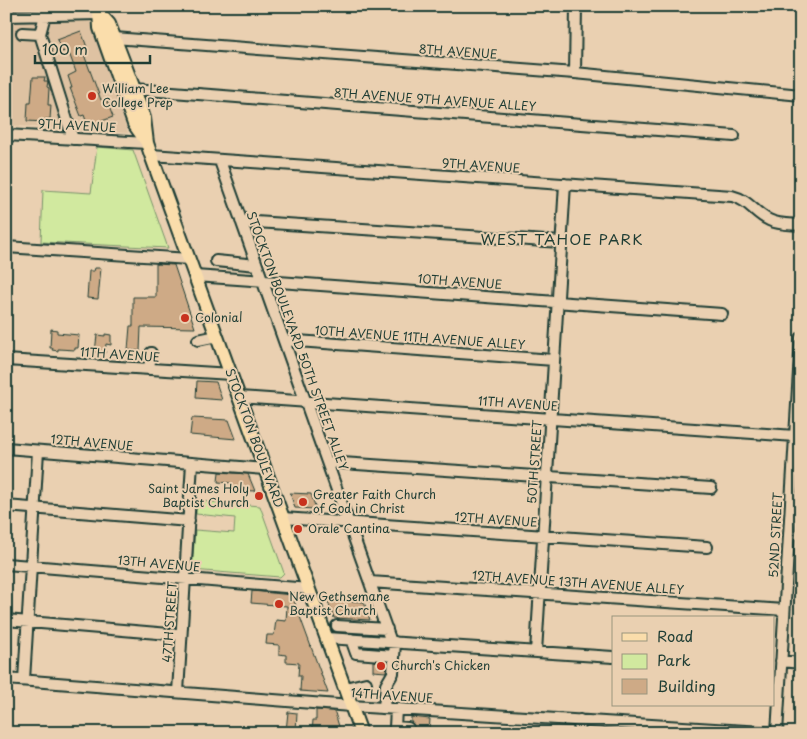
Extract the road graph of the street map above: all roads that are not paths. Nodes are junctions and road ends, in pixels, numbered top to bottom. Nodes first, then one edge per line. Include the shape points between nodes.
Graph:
1 (576, 6) edge
2 (99, 10) edge
3 (45, 15) junction
4 (6, 16) edge
5 (22, 33) dead end
6 (40, 34) junction
7 (114, 38) junction
8 (575, 74) junction
9 (134, 89) junction
10 (801, 95) edge
11 (6, 135) edge
12 (734, 136) dead end
13 (73, 139) junction
14 (149, 149) junction
15 (220, 161) junction
16 (565, 184) junction
17 (242, 221) junction
18 (801, 225) edge
19 (561, 242) junction
20 (6, 247) edge
21 (189, 259) junction
22 (216, 261) dead end
23 (257, 265) junction
24 (195, 276) junction
25 (263, 281) junction
26 (558, 302) junction
27 (722, 314) dead end
28 (217, 336) junction
29 (801, 338) edge
30 (198, 340) dead end
31 (284, 340) junction
32 (151, 352) dead end
33 (6, 360) edge
34 (554, 360) junction
35 (149, 369) junction
36 (231, 374) junction
37 (239, 397) junction
38 (306, 402) junction
39 (550, 418) junction
40 (795, 436) junction
41 (6, 448) edge
42 (38, 451) junction
43 (797, 452) edge
44 (195, 460) junction
45 (327, 462) junction
46 (265, 469) junction
47 (547, 477) junction
48 (710, 488) dead end
49 (6, 506) edge
50 (34, 508) junction
51 (283, 518) junction
52 (189, 521) junction
53 (349, 522) junction
54 (543, 536) junction
55 (707, 548) dead end
56 (6, 564) edge
57 (31, 566) junction
58 (185, 579) junction
59 (370, 582) junction
60 (309, 589) junction
61 (539, 593) junction
62 (784, 610) junction
63 (6, 620) edge
64 (27, 622) junction
65 (337, 626) dead end
66 (386, 629) junction
67 (182, 635) junction
68 (327, 638) junction
69 (352, 639) junction
70 (393, 642) junction
71 (536, 652) junction
72 (394, 656) junction
73 (612, 657) edge
74 (781, 661) junction
75 (801, 663) edge
76 (6, 679) edge
77 (24, 680) junction
78 (366, 683) dead end
79 (345, 688) junction
80 (178, 692) junction
81 (351, 706) junction
82 (384, 708) junction
83 (396, 709) junction
84 (580, 720) junction
85 (408, 728) dead end
86 (761, 732) edge
87 (361, 733) edge
88 (579, 733) edge
89 (777, 733) edge

1 - 8 street
2 - 3 street
2 - 7 main road, STOCKTON BOULEVARD
2 - 14 main road, STOCKTON BOULEVARD via 100,28 134,124
3 - 4 street
3 - 6 street
5 - 6 street
6 - 13 street
7 - 8 street, 8TH AVENUE
7 - 9 main road, STOCKTON BOULEVARD
8 - 10 street, 8TH AVENUE
9 - 12 street, 8TH AVENUE 9TH AVENUE ALLEY
9 - 14 main road, STOCKTON BOULEVARD via 144,118
11 - 13 street, 9TH AVENUE
13 - 14 street, 9TH AVENUE
14 - 15 street, 9TH AVENUE
14 - 21 main road, STOCKTON BOULEVARD
15 - 16 street, 9TH AVENUE
15 - 17 street, STOCKTON BOULEVARD 50TH STREET ALLEY
16 - 18 street, 9TH AVENUE via 732,196 745,201 770,220
16 - 19 street, 50TH STREET
17 - 19 street
17 - 23 street, STOCKTON BOULEVARD 50TH STREET ALLEY
19 - 26 street, 50TH STREET
20 - 21 street
21 - 24 main road, STOCKTON BOULEVARD
22 - 23 street
23 - 25 street, STOCKTON BOULEVARD 50TH STREET ALLEY
24 - 25 street, 10TH AVENUE
24 - 28 main road, STOCKTON BOULEVARD
25 - 26 street, 10TH AVENUE
25 - 31 street, STOCKTON BOULEVARD 50TH STREET ALLEY
26 - 27 street, 10TH AVENUE
26 - 34 street, 50TH STREET
28 - 30 street
28 - 36 main road, STOCKTON BOULEVARD
29 - 40 street, 52ND STREET
31 - 34 street, 10TH AVENUE 11TH AVENUE ALLEY
31 - 38 street, STOCKTON BOULEVARD 50TH STREET ALLEY
32 - 35 street
33 - 35 street, 11TH AVENUE
34 - 39 street, 50TH STREET
35 - 36 street, 11TH AVENUE
36 - 37 main road, STOCKTON BOULEVARD
37 - 38 street, 11TH AVENUE
37 - 46 main road, STOCKTON BOULEVARD
38 - 39 street, 11TH AVENUE
38 - 45 street, STOCKTON BOULEVARD 50TH STREET ALLEY
39 - 40 street, 11TH AVENUE
39 - 47 street, 50TH STREET
40 - 43 street, 52ND STREET
41 - 42 street, 12TH AVENUE
42 - 44 street, 12TH AVENUE
42 - 50 street
43 - 62 street, 52ND STREET
44 - 46 street, 12TH AVENUE
44 - 52 street, 47TH STREET
45 - 47 street
45 - 53 street, STOCKTON BOULEVARD 50TH STREET ALLEY
46 - 51 main road, STOCKTON BOULEVARD
47 - 48 street
47 - 54 street, 50TH STREET
49 - 50 street
50 - 52 street
50 - 57 street
51 - 53 street, 12TH AVENUE
51 - 60 main road, STOCKTON BOULEVARD
52 - 58 street, 47TH STREET
53 - 54 street, 12TH AVENUE
53 - 59 street, STOCKTON BOULEVARD 50TH STREET ALLEY
54 - 55 street, 12TH AVENUE
54 - 61 street, 50TH STREET
56 - 57 street, 13TH AVENUE
57 - 58 street, 13TH AVENUE
57 - 64 street
58 - 60 street, 13TH AVENUE
58 - 67 street, 47TH STREET
59 - 61 street, 12TH AVENUE 13TH AVENUE ALLEY
59 - 66 street, STOCKTON BOULEVARD 50TH STREET ALLEY
60 - 68 main road, STOCKTON BOULEVARD
61 - 62 street, 12TH AVENUE 13TH AVENUE ALLEY
61 - 71 street, 50TH STREET
62 - 74 street, 52ND STREET
63 - 64 street
64 - 67 street
64 - 77 street
65 - 66 street
66 - 70 street, STOCKTON BOULEVARD 50TH STREET ALLEY
67 - 80 street, 47TH STREET
68 - 69 street
68 - 79 main road, STOCKTON BOULEVARD
69 - 70 street
69 - 72 street via 356,653
70 - 71 street
70 - 72 street
71 - 73 street
72 - 82 street
74 - 75 street
74 - 89 street, 52ND STREET
76 - 77 street, 14TH AVENUE
77 - 80 street, 14TH AVENUE
78 - 79 street
79 - 81 main road, STOCKTON BOULEVARD
80 - 81 street, 14TH AVENUE
81 - 82 street, 14TH AVENUE
81 - 87 main road, STOCKTON BOULEVARD
82 - 83 street, 14TH AVENUE
83 - 84 street, 14TH AVENUE
83 - 85 street via 395,727
84 - 86 street, 14TH AVENUE
84 - 88 street
86 - 89 street, 14TH AVENUE

